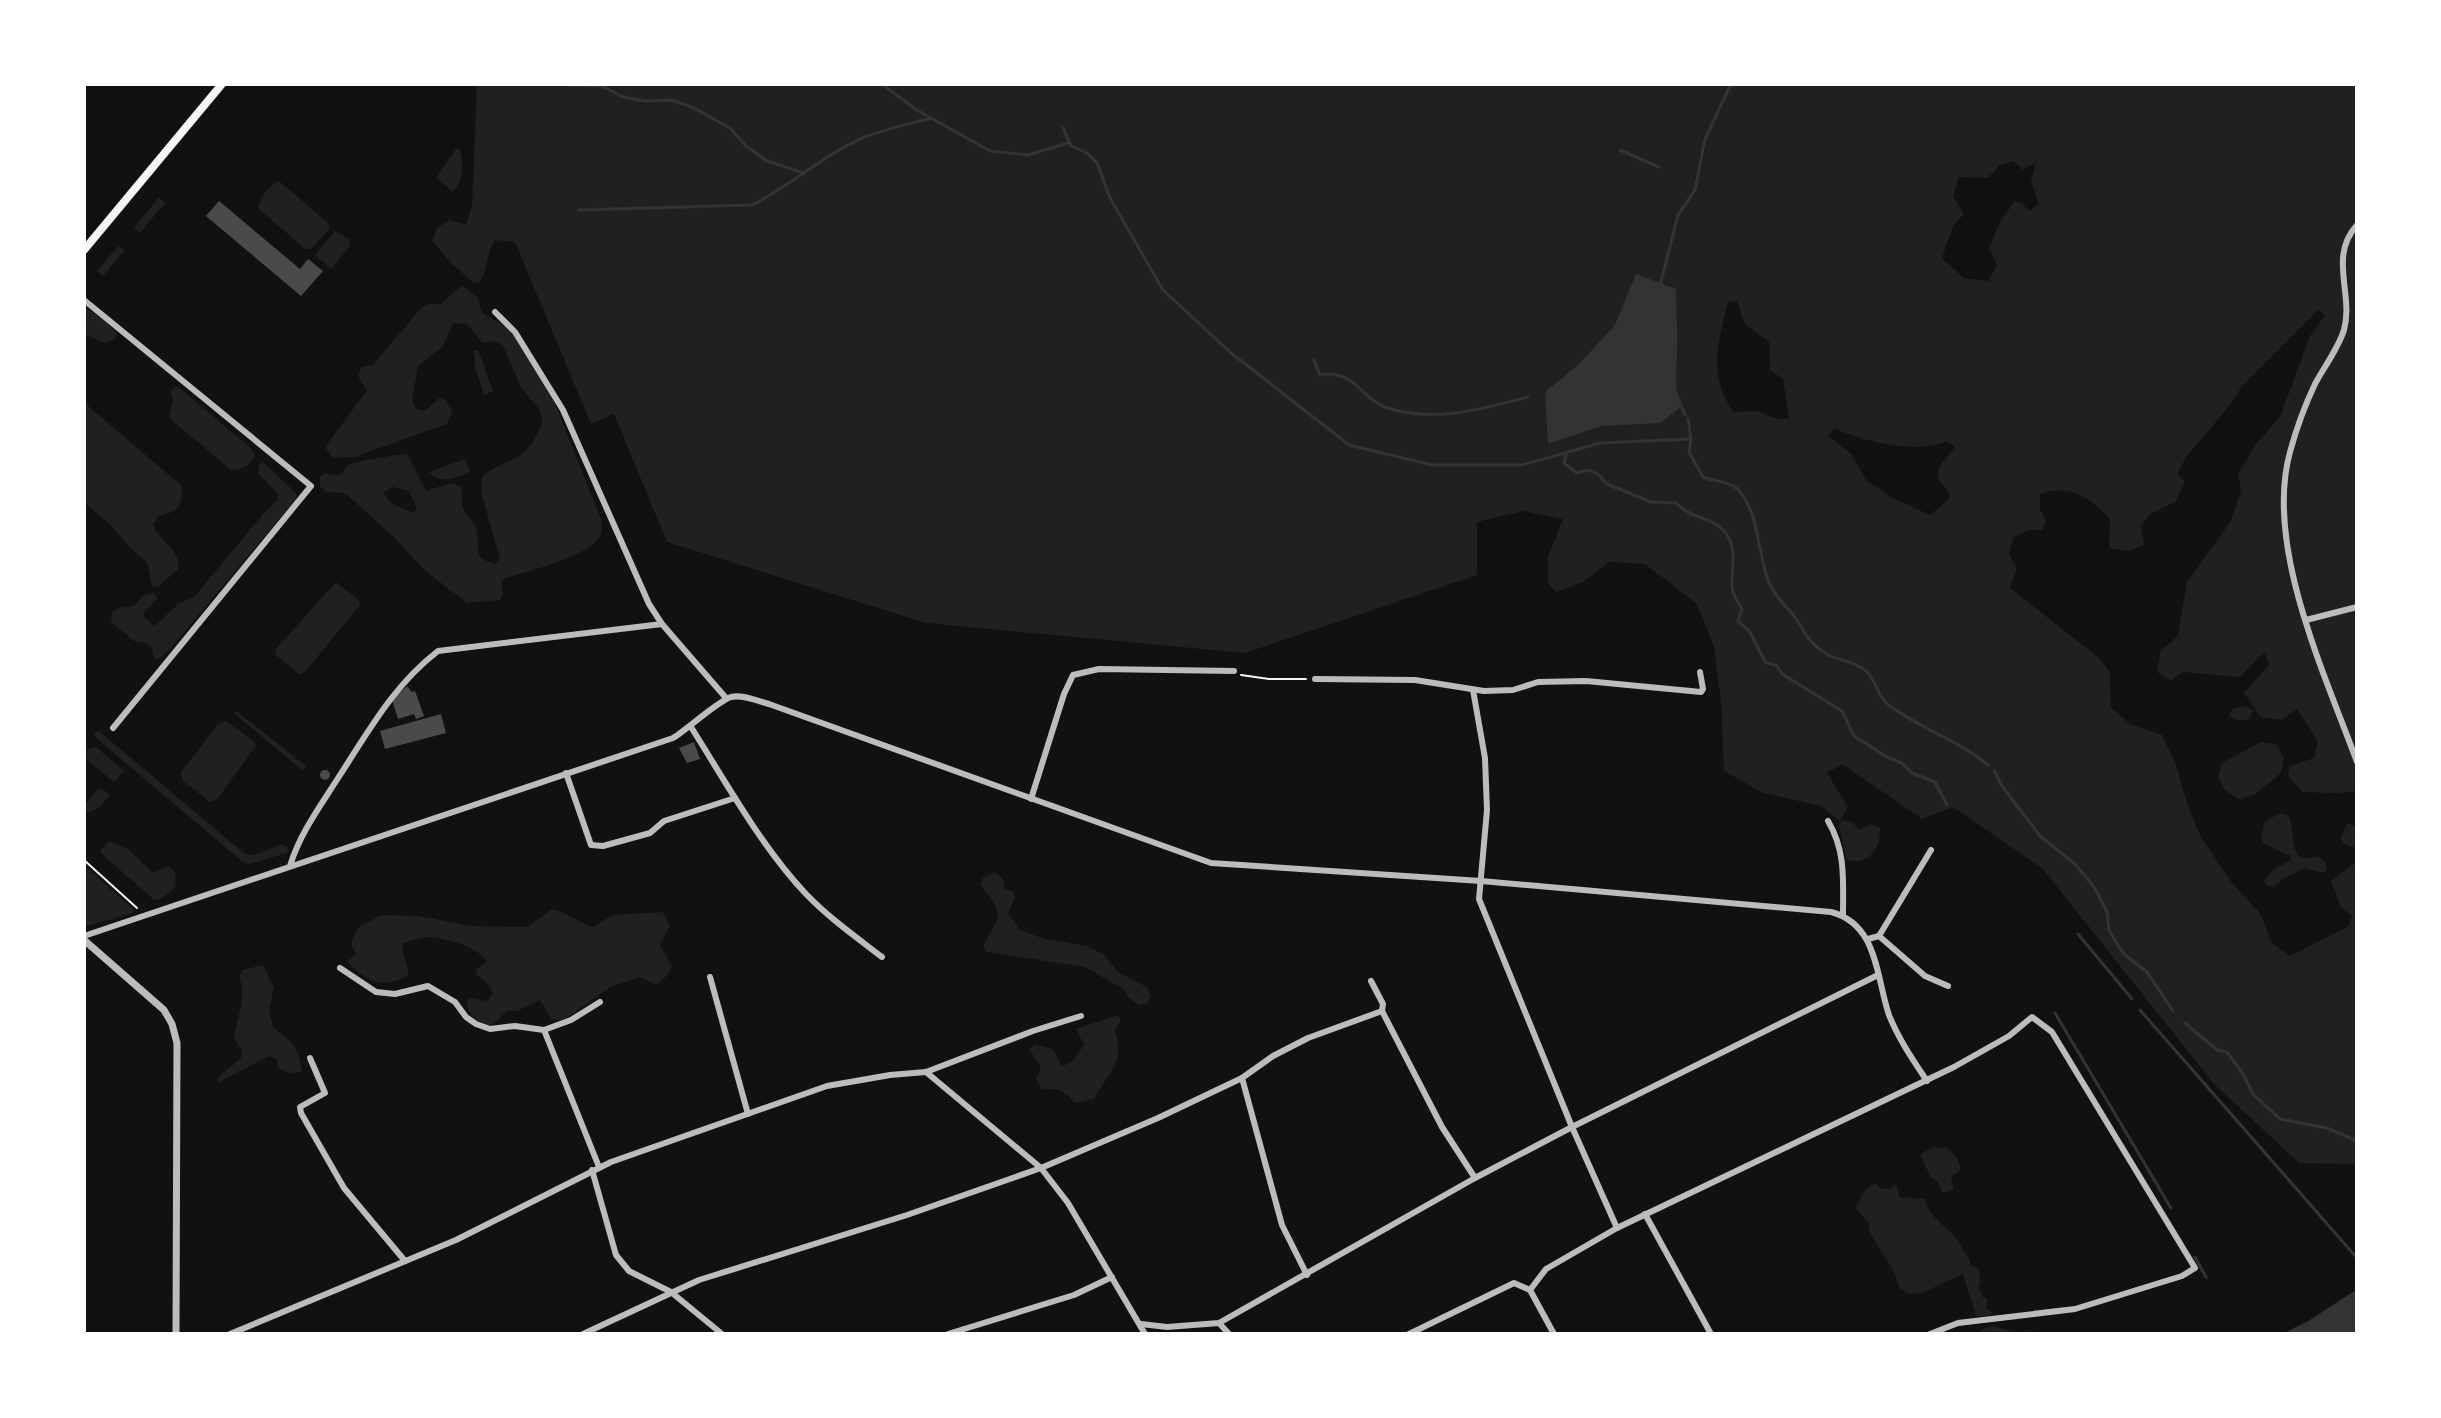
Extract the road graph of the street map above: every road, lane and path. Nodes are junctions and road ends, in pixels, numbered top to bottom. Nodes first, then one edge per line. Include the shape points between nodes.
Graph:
1 (222, 84) edge
2 (2357, 225) edge
3 (84, 250) edge
4 (84, 300) edge
5 (495, 312) dead end
6 (2357, 607) edge
7 (2306, 620) junction
8 (662, 624) junction
9 (1234, 671) joint
10 (1700, 672) dead end
11 (1315, 679) joint
12 (1473, 690) junction
13 (726, 698) junction
14 (691, 727) junction
15 (113, 728) dead end
16 (2357, 762) edge
17 (566, 773) junction
18 (735, 798) junction
19 (1031, 799) junction
20 (1828, 821) dead end
21 (1931, 850) dead end
22 (84, 860) edge
23 (290, 866) junction
24 (1481, 881) junction
25 (145, 915) junction
26 (1843, 915) junction
27 (1879, 936) junction
28 (84, 938) edge
29 (1868, 939) junction
30 (882, 957) dead end
31 (340, 968) dead end
32 (1878, 975) junction
33 (710, 977) dead end
34 (1371, 981) dead end
35 (1948, 986) dead end
36 (600, 1002) dead end
37 (1382, 1011) junction
38 (1081, 1016) dead end
39 (544, 1030) junction
40 (310, 1058) dead end
41 (926, 1072) junction
42 (1242, 1078) junction
43 (1927, 1081) junction
44 (748, 1114) junction
45 (1572, 1127) junction
46 (595, 1168) junction
47 (1041, 1168) junction
48 (1475, 1178) junction
49 (1645, 1214) junction
50 (1617, 1228) junction
51 (405, 1261) junction
52 (1307, 1275) junction
53 (1112, 1277) junction
54 (1530, 1290) junction
55 (671, 1292) junction
56 (1219, 1323) junction
57 (1141, 1324) junction
58 (176, 1334) edge
59 (230, 1334) edge
60 (583, 1334) edge
61 (722, 1334) edge
62 (948, 1334) edge
63 (1145, 1334) edge
64 (1229, 1334) edge
65 (1409, 1334) edge
66 (1554, 1334) edge
67 (1711, 1334) edge
68 (1930, 1334) edge

1 - 3 main road
2 - 7 street via 2341,260 2344,330 2313,388 2289,454 2285,532
4 - 15 street via 311,486
5 - 8 street via 515,332 563,410
6 - 7 street
7 - 16 street
8 - 13 street
8 - 23 street via 438,651 392,695 302,836
9 - 11 path via 1269,679
9 - 19 street via 1099,669 1073,675
10 - 12 street via 1701,692 1586,681
11 - 12 street via 1415,680
12 - 24 street via 1487,797
13 - 14 street
13 - 19 street via 769,704
14 - 17 street via 673,738
14 - 18 street
17 - 18 street via 591,845 650,833 664,821
17 - 23 street
18 - 30 street via 804,893
19 - 24 street via 1211,863
20 - 26 street via 1839,838 1843,862
21 - 27 street
22 - 25 path
23 - 25 street
24 - 26 street
24 - 45 street via 1479,899
25 - 28 street
26 - 29 street
27 - 29 street
27 - 35 street via 1925,976
28 - 58 street via 164,1010 177,1043
29 - 32 street
31 - 39 street via 376,992 395,994 428,986 490,1029
32 - 43 street via 1890,1017
32 - 45 street
33 - 44 street
34 - 37 street
36 - 39 street
37 - 42 street via 1308,1038
37 - 48 street via 1442,1127
38 - 41 street
39 - 46 street
40 - 51 street via 325,1093 300,1107 301,1113 344,1188
41 - 44 street via 827,1086
41 - 47 street
42 - 47 street
42 - 52 street via 1282,1225
43 - 49 street
43 - 68 street via 1987,1050 2032,1017 2052,1032 2195,1268 2075,1309 1958,1323
44 - 46 street
45 - 48 street
45 - 50 street
46 - 51 street
46 - 55 street via 616,1255 629,1271
47 - 53 street
47 - 55 street
48 - 52 street
49 - 50 street
49 - 67 street
50 - 54 street via 1546,1269
51 - 59 street
52 - 56 street
53 - 57 street
53 - 62 street via 1074,1295
54 - 65 street via 1514,1283
54 - 66 street
55 - 60 street
55 - 61 street
56 - 57 street
56 - 64 street
57 - 63 street

